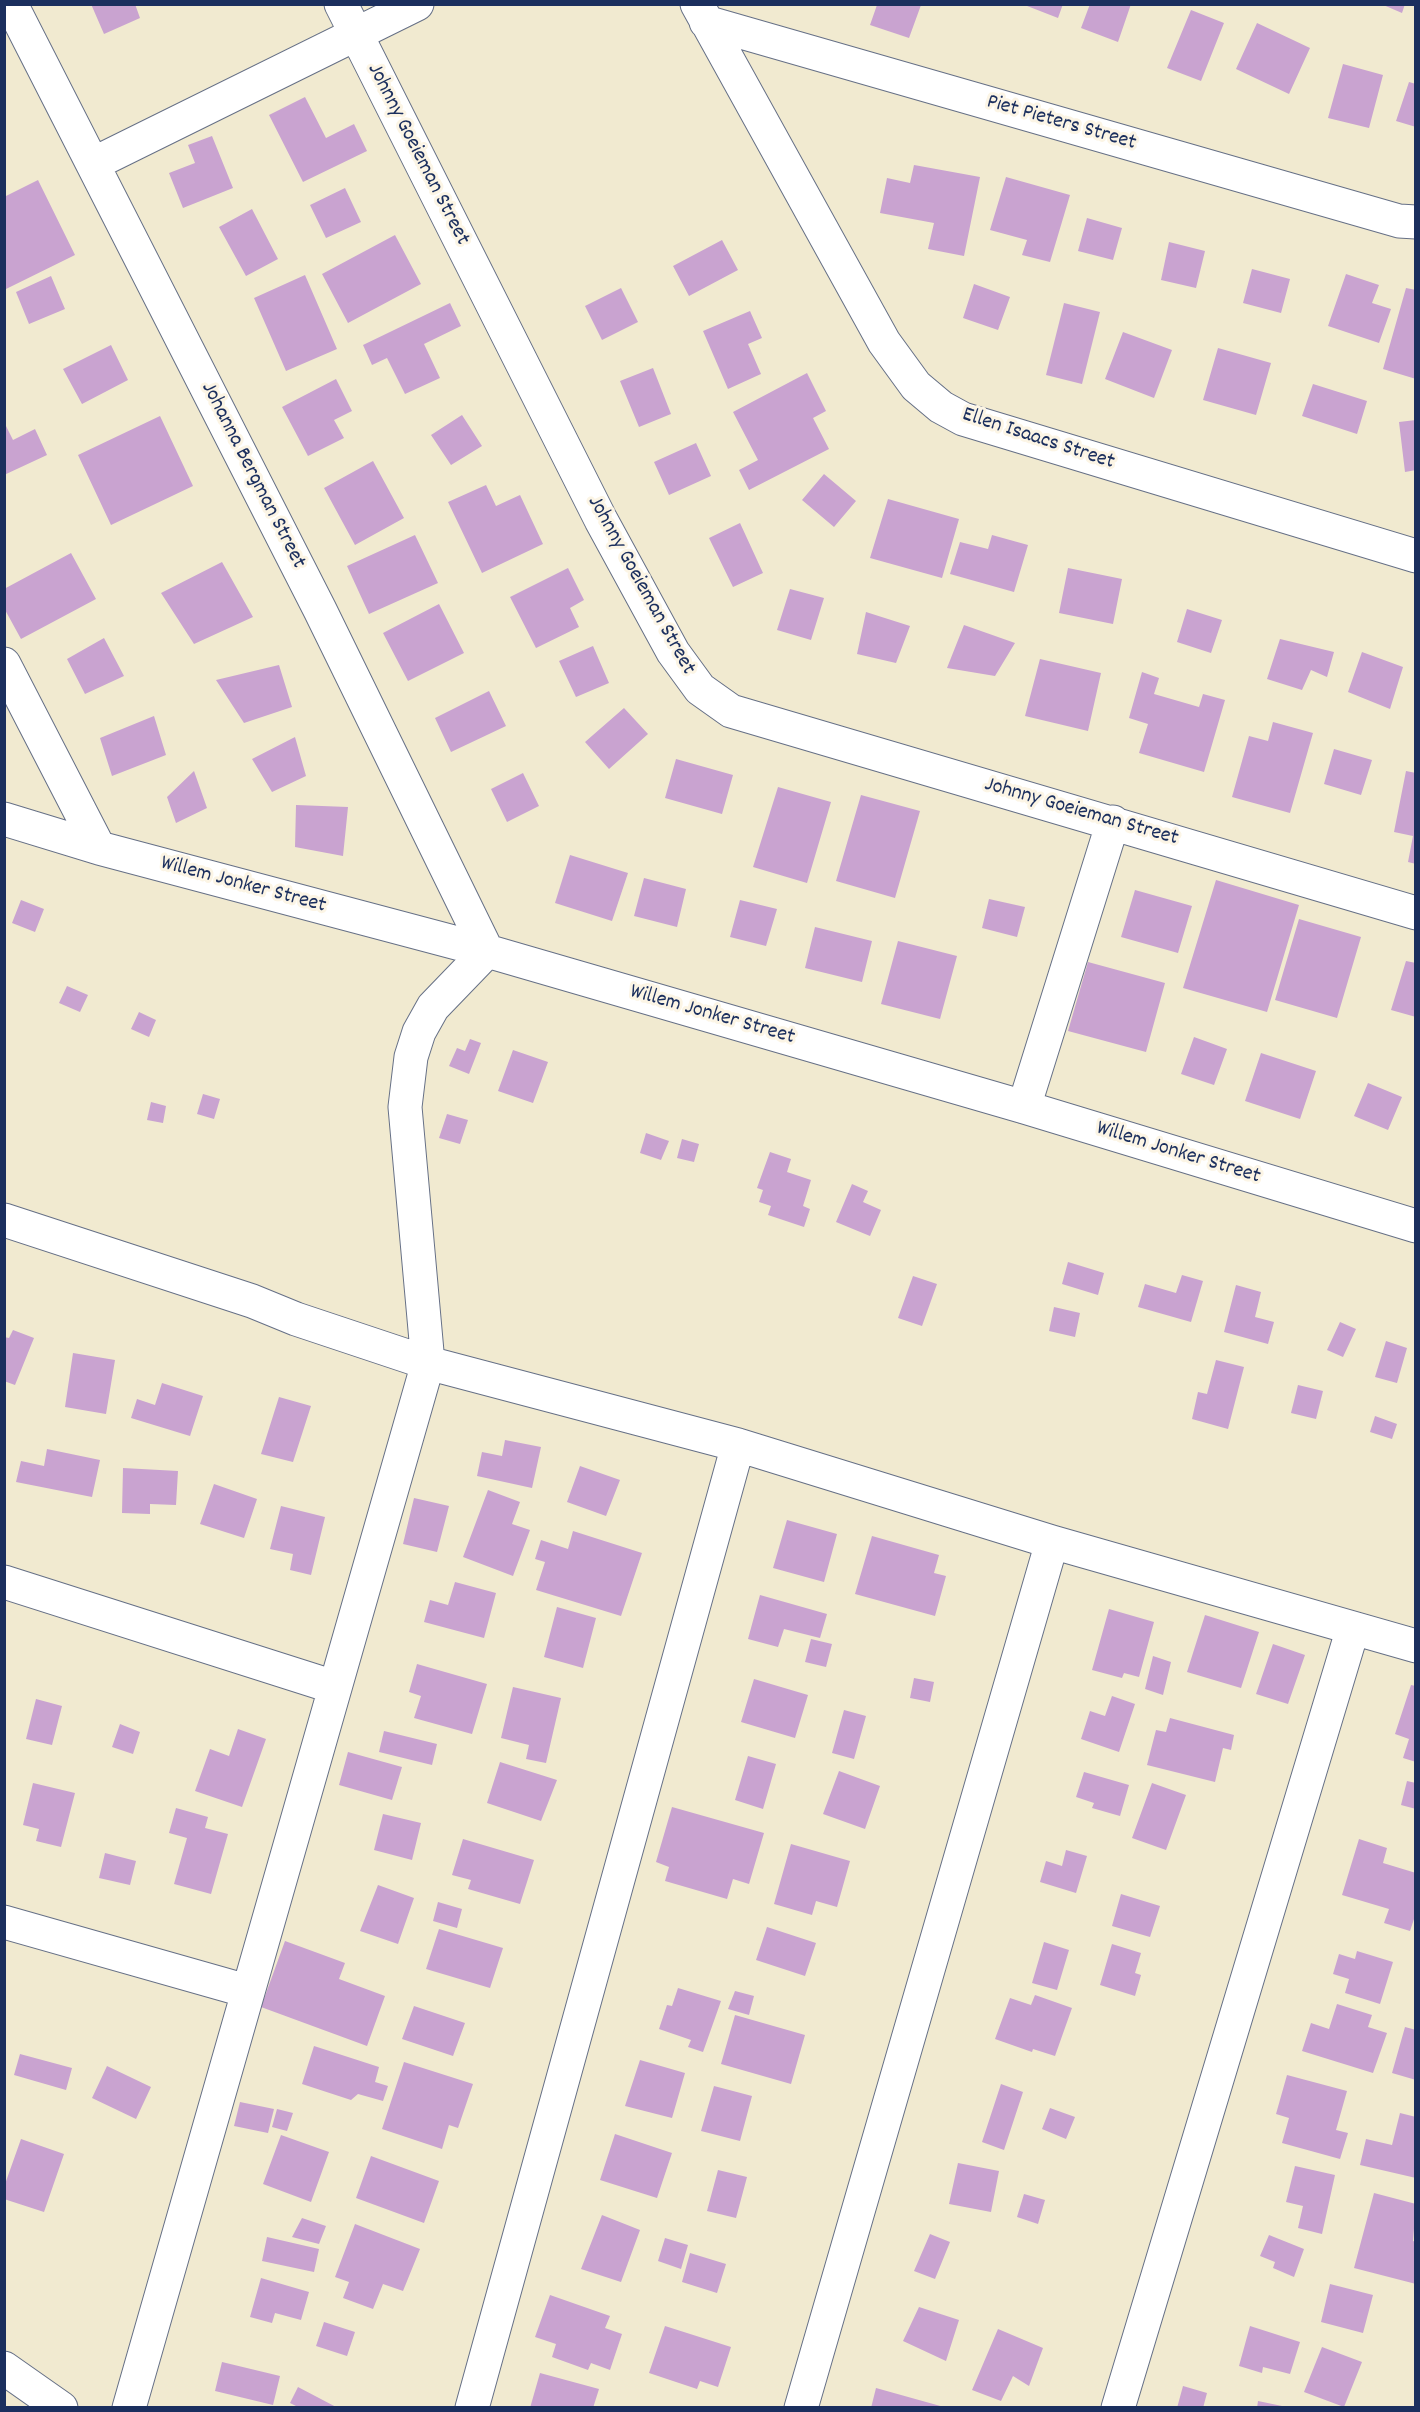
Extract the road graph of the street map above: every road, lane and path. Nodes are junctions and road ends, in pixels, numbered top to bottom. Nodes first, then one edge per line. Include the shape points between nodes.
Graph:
1 (11, 4) edge
2 (417, 4) edge
3 (702, 13) edge
4 (348, 19) edge
5 (93, 164) junction
6 (1416, 222) edge
7 (1416, 556) edge
8 (4, 664) edge
9 (4, 819) edge
10 (1113, 822) junction
11 (99, 848) junction
12 (1416, 913) edge
13 (487, 951) junction
14 (1024, 1107) junction
15 (4, 1220) edge
16 (1416, 1226) edge
17 (428, 1363) junction
18 (738, 1445) junction
19 (1052, 1542) junction
20 (4, 1582) edge
21 (1353, 1628) junction
22 (1416, 1646) edge
23 (334, 1687) junction
24 (4, 1922) edge
25 (248, 1991) junction
26 (4, 2368) edge
27 (61, 2408) edge
28 (129, 2408) edge
29 (472, 2408) edge
30 (801, 2408) edge
31 (1118, 2408) edge

1 - 5 street, Johanna Bergman Street
2 - 4 street
3 - 6 street, Piet Pieters Street via 1398,221
3 - 7 street, Ellen Isaacs Street via 884,342 916,386 941,407 963,419
4 - 5 street
4 - 10 street, Johnny Goeieman Street via 602,520 673,652 699,689 731,711
5 - 13 street, Johanna Bergman Street via 315,600
8 - 11 street
9 - 11 street, Willem Jonker Street
10 - 12 street, Johnny Goeieman Street
10 - 14 street
11 - 13 street, Willem Jonker Street
13 - 14 street, Willem Jonker Street
13 - 17 street via 433,1007 411,1057 405,1107
14 - 16 street, Willem Jonker Street
15 - 17 street
17 - 18 street
17 - 23 street
18 - 19 street
18 - 29 street
19 - 21 street
19 - 30 street
20 - 23 street
21 - 22 street
21 - 31 street
23 - 25 street
24 - 25 street
25 - 28 street
26 - 27 street

